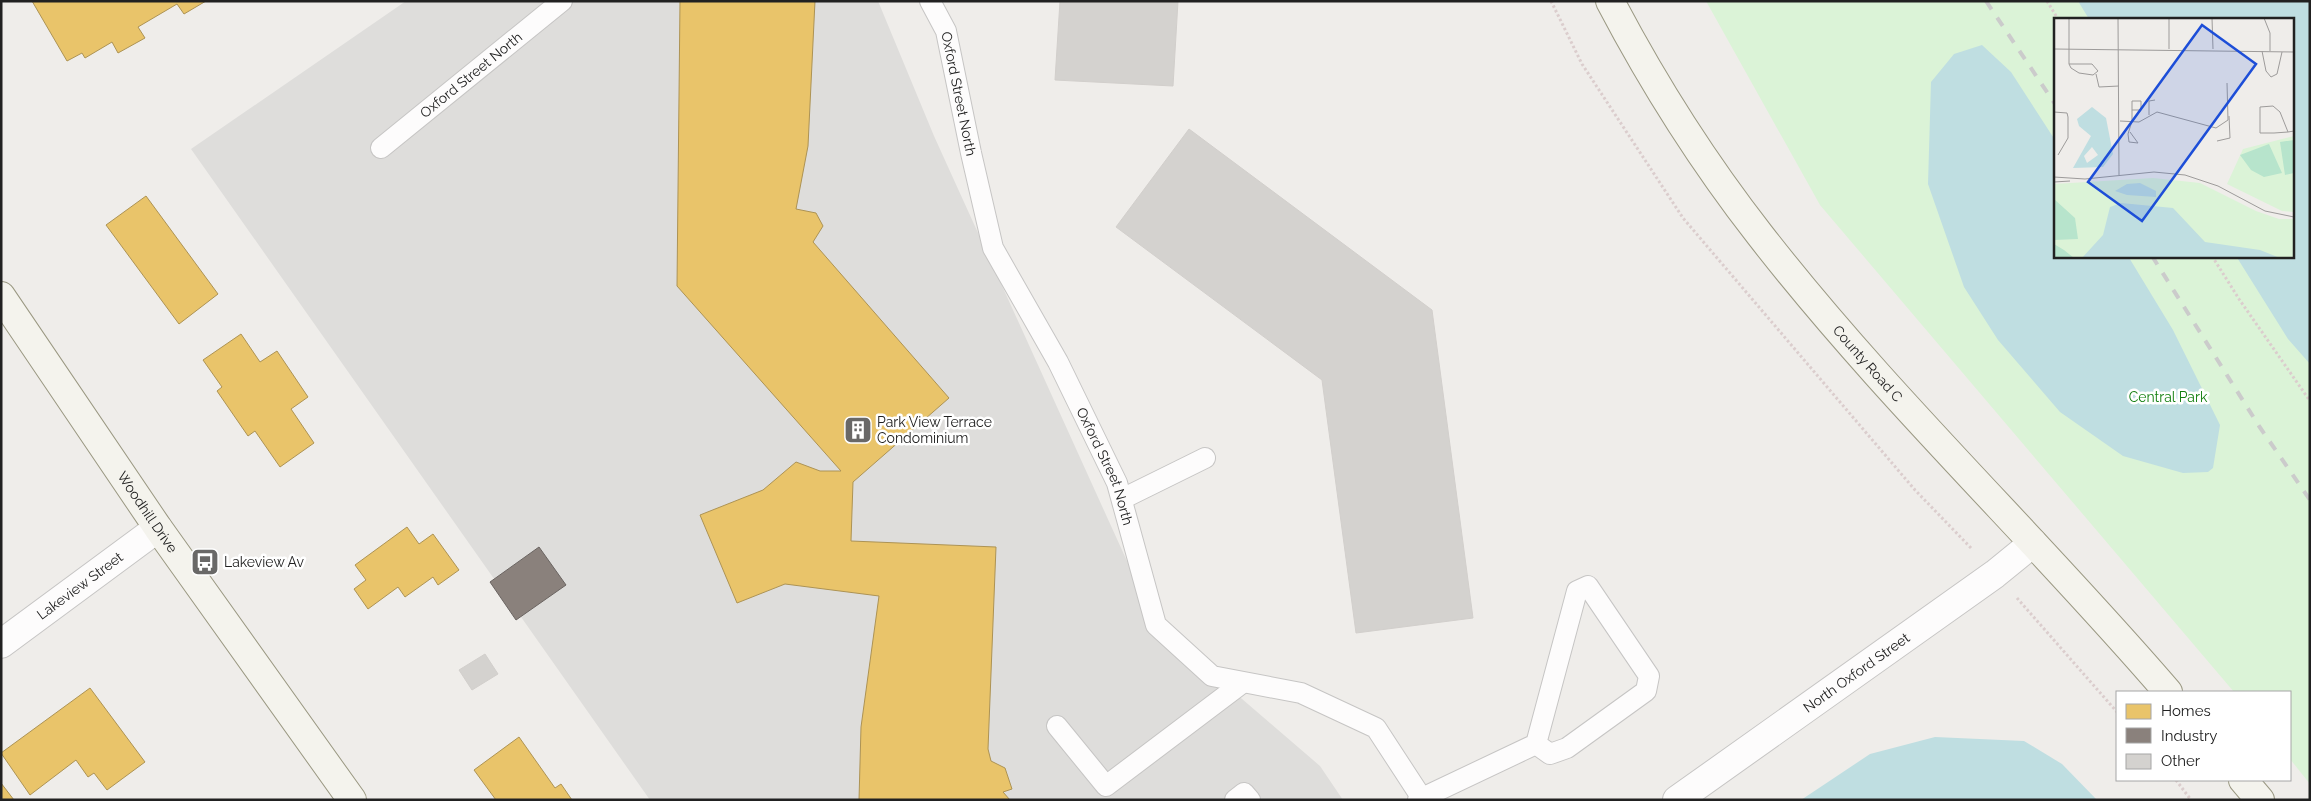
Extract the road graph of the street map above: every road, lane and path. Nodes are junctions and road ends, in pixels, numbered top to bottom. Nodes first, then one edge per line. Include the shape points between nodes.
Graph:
1 (562, 1) edge
2 (930, 1) edge
3 (1551, 1) edge
4 (1610, 1) edge
5 (2047, 1) edge
6 (2057, 18) edge
7 (381, 148) dead end
8 (2213, 258) edge
9 (1, 296) edge
10 (2310, 401) edge
11 (1205, 458) dead end
12 (1122, 499) junction
13 (158, 528) junction
14 (2033, 543) junction
15 (1995, 574) junction
16 (1, 644) edge
17 (1241, 684) junction
18 (2167, 691) edge
19 (2116, 711) edge
20 (1057, 726) dead end
21 (1536, 744) junction
22 (2177, 781) edge
23 (2244, 781) edge
24 (1421, 799) edge
25 (352, 800) edge
26 (1235, 800) edge
27 (1250, 800) edge
28 (1677, 800) edge
29 (2191, 800) edge
30 (2260, 800) edge

1 - 7 lane, Oxford Street North
2 - 12 lane, Oxford Street North via 946,31 993,248 1058,362
3 - 15 path via 1582,64 1683,218 1915,490
4 - 14 main road, County Road C via 1629,38 1696,146 1760,235 1864,360
5 - 6 path
8 - 10 path
9 - 13 main road, Woodhill Drive
11 - 12 lane
12 - 17 lane, Oxford Street North via 1156,625 1212,676
13 - 16 street, Lakeview Street
13 - 25 main road, Woodhill Drive
14 - 15 street, North Oxford Street
14 - 18 main road, County Road C
15 - 19 path
15 - 28 street, North Oxford Street
17 - 20 lane via 1106,786
17 - 24 lane, Oxford Street North via 1301,693 1376,728
21 - 21 lane via 1550,754 1567,748 1646,691 1649,676 1588,586 1577,591
21 - 24 lane
22 - 29 path
23 - 30 main road
26 - 27 lane via 1244,793

